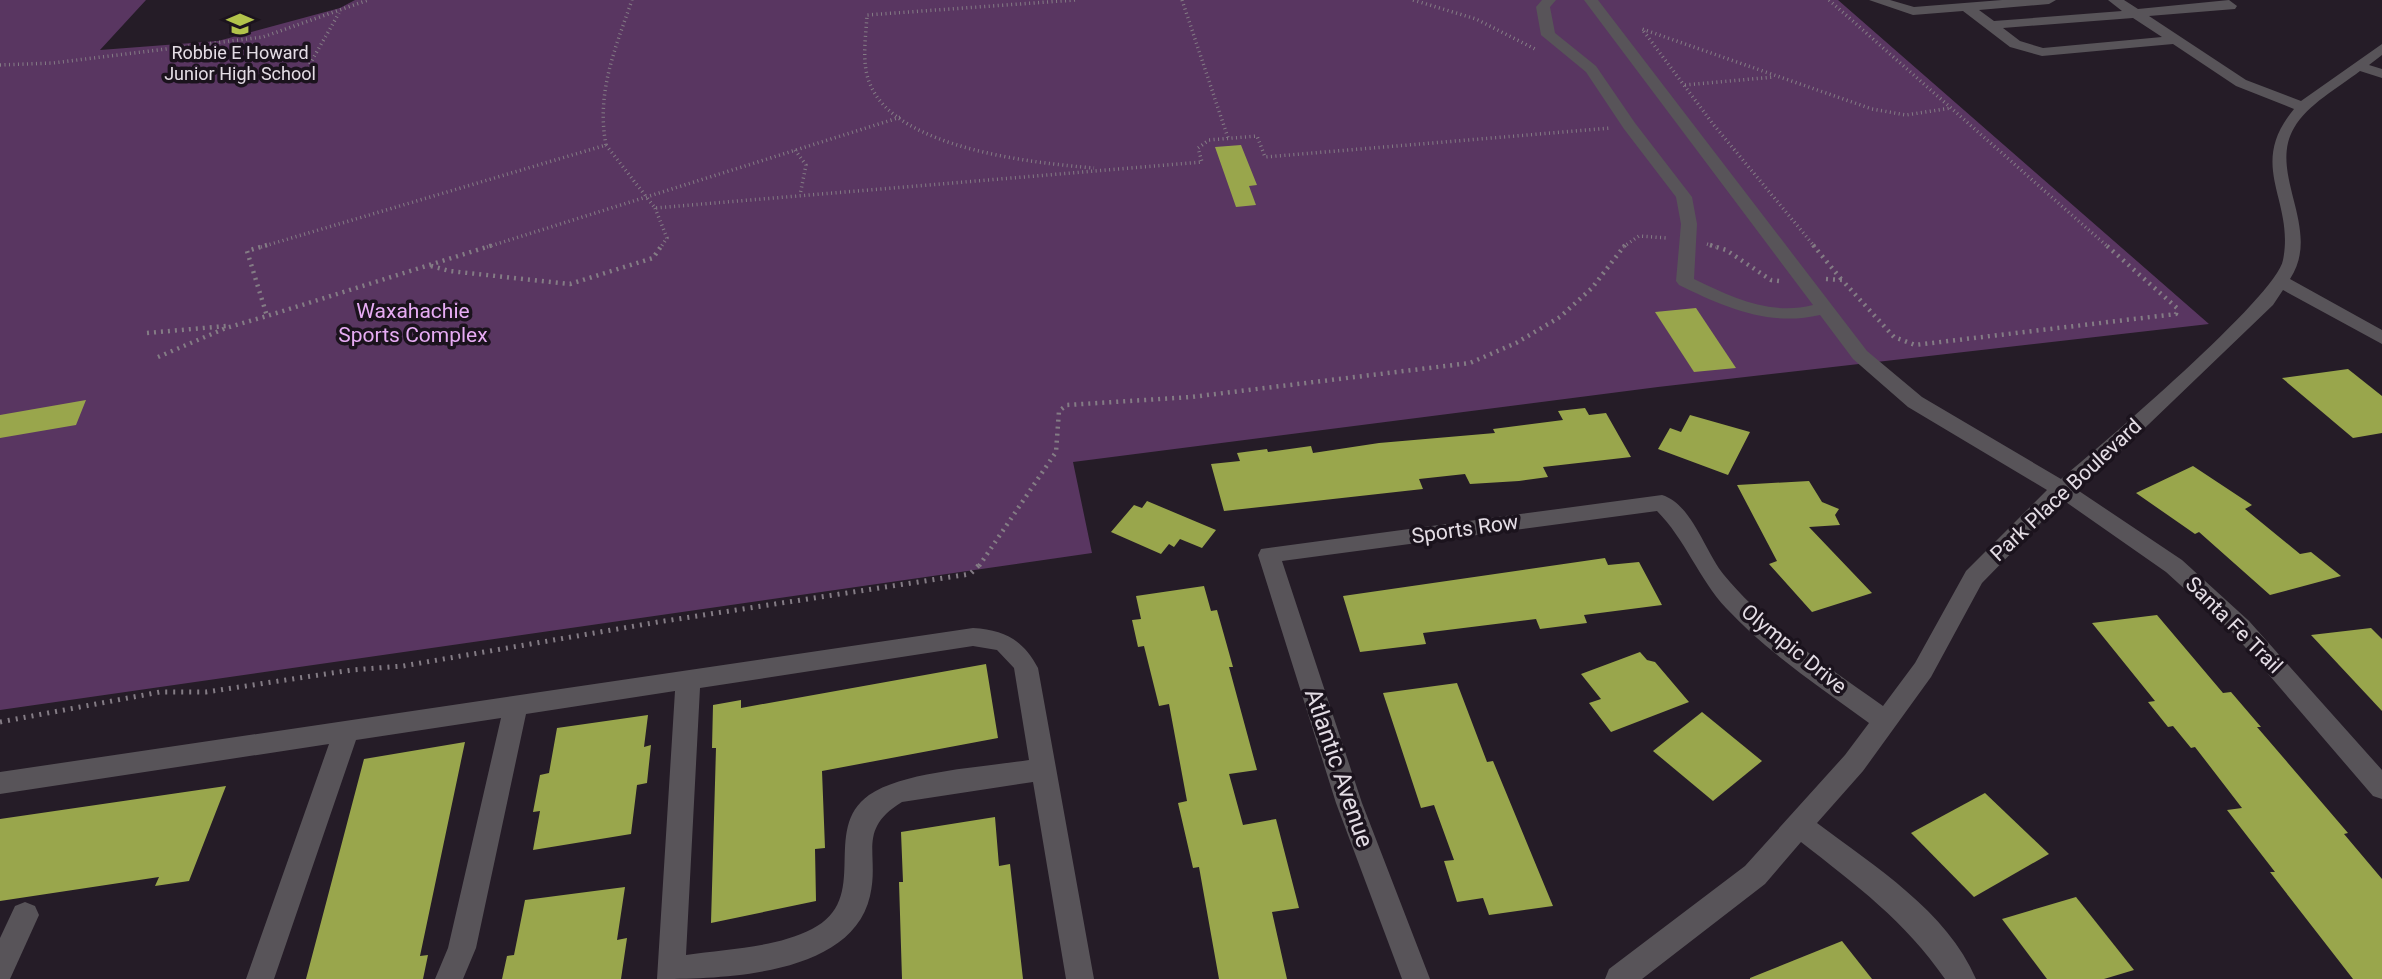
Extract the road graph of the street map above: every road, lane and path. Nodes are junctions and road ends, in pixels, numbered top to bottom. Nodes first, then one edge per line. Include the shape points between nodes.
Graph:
1 (369, 0) edge
2 (632, 0) edge
3 (1075, 0) edge
4 (1181, 0) edge
5 (1413, 0) edge
6 (1549, 0) edge
7 (1591, 0) edge
8 (1829, 0) edge
9 (1876, 0) edge
10 (2049, 0) edge
11 (2115, 0) edge
12 (2220, 0) edge
13 (1966, 7) junction
14 (340, 11) junction
15 (2136, 14) junction
16 (1991, 25) junction
17 (2176, 40) junction
18 (2382, 48) edge
19 (1542, 53) dead end
20 (0, 65) edge
21 (2358, 65) junction
22 (2382, 74) edge
23 (303, 76) dead end
24 (1779, 77) junction
25 (1685, 85) junction
26 (2303, 107) junction
27 (1952, 108) junction
28 (901, 117) junction
29 (1602, 119) dead end
30 (1629, 126) junction
31 (1609, 128) junction
32 (1228, 138) junction
33 (606, 145) junction
34 (795, 150) junction
35 (1112, 169) junction
36 (800, 195) junction
37 (648, 197) junction
38 (654, 207) junction
39 (1689, 242) junction
40 (430, 265) junction
41 (1842, 280) junction
42 (1804, 281) junction
43 (2280, 281) junction
44 (1825, 308) junction
45 (267, 316) junction
46 (236, 325) junction
47 (147, 333) dead end
48 (2382, 338) edge
49 (158, 358) dead end
50 (2061, 489) junction
51 (1662, 503) joint
52 (1269, 555) joint
53 (688, 681) junction
54 (516, 706) junction
55 (1885, 721) junction
56 (0, 722) edge
57 (346, 732) junction
58 (1044, 769) junction
59 (0, 783) edge
60 (2382, 788) edge
61 (1800, 825) junction
62 (25, 915) dead end
63 (0, 970) edge
64 (671, 975) edge
65 (260, 979) edge
66 (449, 979) edge
67 (1080, 979) edge
68 (1416, 979) edge
69 (1619, 979) edge
70 (1962, 979) edge

1 - 14 path
2 - 33 path via 604,85 600,116
3 - 28 path via 867,15 867,77 874,93
4 - 32 path
5 - 19 path via 1506,32
6 - 30 street via 1543,7 1548,35 1591,69
7 - 42 street, Santa Fe Trail
8 - 27 path
9 - 13 street via 1913,11
10 - 13 street
11 - 15 street
12 - 15 street via 2230,6
13 - 16 street
14 - 20 path via 263,37 53,63
14 - 23 path
15 - 16 street
15 - 17 street
16 - 17 street via 2015,44 2042,52
17 - 26 street via 2241,83
18 - 21 street, Park Place Boulevard
21 - 22 street
21 - 26 street, Park Place Boulevard
24 - 25 path
24 - 25 path via 1642,29
24 - 27 path via 1892,114 1919,115
25 - 41 path
26 - 43 street, Park Place Boulevard via 2286,128 2277,155 2293,232 2292,263
27 - 41 path via 2177,309 2176,314 1915,345 1894,337
28 - 34 path
28 - 35 path via 935,135 991,152
29 - 31 path
30 - 31 path
30 - 39 street via 1684,197
31 - 32 path via 1265,157 1257,136
32 - 35 path via 1209,140 1198,148 1202,162
33 - 37 path
33 - 45 path via 247,250
34 - 36 path via 806,165
34 - 37 path
35 - 36 path
36 - 38 path
37 - 38 path
37 - 40 path
38 - 40 path via 667,238 653,258 570,284
39 - 42 path via 1726,250 1771,280
39 - 44 street via 1685,281 1742,309 1794,315
39 - 56 path via 1647,235 1634,238 1587,294 1549,325 1506,350 1470,363 1191,397 1067,405 1059,411 1056,452 986,559 970,574 403,666 206,692 159,692
40 - 45 path
41 - 42 path
42 - 44 street, Santa Fe Trail
43 - 48 street
43 - 50 street, Park Place Boulevard via 2267,300 2207,358
44 - 50 street, Santa Fe Trail via 1860,355 1915,402
45 - 46 path
46 - 47 path
46 - 49 path
50 - 55 street, Park Place Boulevard via 1974,577 1923,670
50 - 60 street, Santa Fe Trail via 2174,566 2241,627
51 - 52 street, Sports Row
51 - 55 street, Olympic Drive via 1679,518 1716,580 1761,628
52 - 68 street, Atlantic Avenue via 1349,803
53 - 54 street
53 - 58 street via 973,637 998,639 1014,648 1026,668
53 - 64 street
54 - 57 street
54 - 66 street via 462,948
55 - 61 street, Park Place Boulevard
57 - 59 street
57 - 65 street
58 - 64 street via 897,792 882,799 862,821 856,905 837,930 787,951
58 - 67 street
61 - 69 street, Park Place Boulevard via 1755,875
61 - 70 street via 1888,893 1930,934
62 - 63 street

